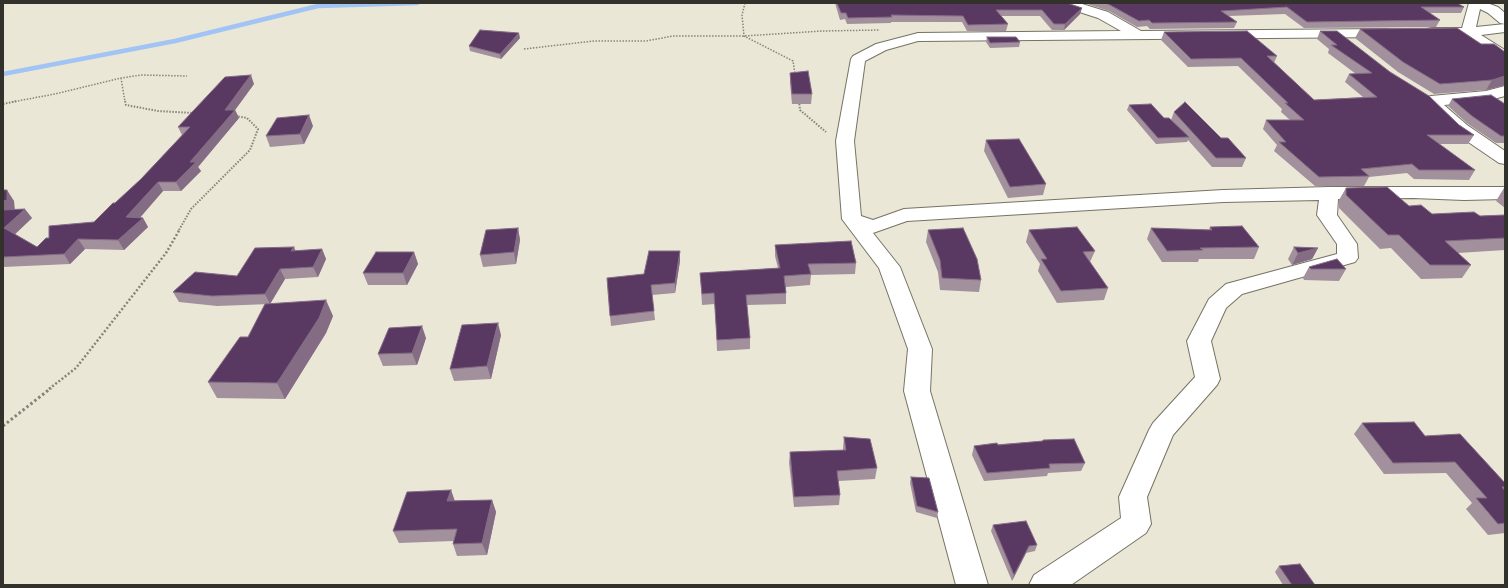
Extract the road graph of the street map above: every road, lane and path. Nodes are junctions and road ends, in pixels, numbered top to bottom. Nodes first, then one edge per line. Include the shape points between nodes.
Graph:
1 (745, 3) edge
2 (1066, 3) edge
3 (1475, 3) edge
4 (1505, 20) edge
5 (1505, 28) edge
6 (880, 30) dead end
7 (1468, 32) junction
8 (1337, 33) junction
9 (744, 36) junction
10 (1139, 36) junction
11 (1355, 47) edge
12 (524, 49) dead end
13 (1505, 58) edge
14 (795, 74) edge
15 (188, 76) dead end
16 (121, 78) junction
17 (1505, 91) edge
18 (799, 99) edge
19 (3, 104) edge
20 (195, 113) edge
21 (232, 116) edge
22 (845, 141) junction
23 (1505, 159) edge
24 (1329, 193) junction
25 (1505, 193) edge
26 (852, 219) junction
27 (3, 426) edge
28 (972, 585) edge
29 (1045, 585) edge

1 - 9 path via 742,15
2 - 10 street via 1103,15
3 - 4 street via 1493,10
3 - 7 street
5 - 7 street
6 - 9 path
7 - 8 street
7 - 13 street
8 - 10 street via 1195,33
8 - 11 street
9 - 12 path via 673,36 646,41 594,41
9 - 14 path via 793,61
10 - 22 street via 918,37 881,47 858,59
15 - 16 path via 141,75
16 - 19 path
16 - 20 path via 126,105 158,111
17 - 23 street via 1486,96 1425,97 1461,129
18 - 22 path via 800,110 825,131
21 - 27 path via 247,118 258,129 250,150 191,209 166,253 76,368
22 - 26 street
24 - 25 street
24 - 26 street via 1223,196 904,215 873,227
24 - 29 street via 1327,215 1347,244 1348,258 1234,289 1217,304 1198,342 1208,379 1162,430 1133,496 1136,524
26 - 28 street via 889,267 920,349 917,391

